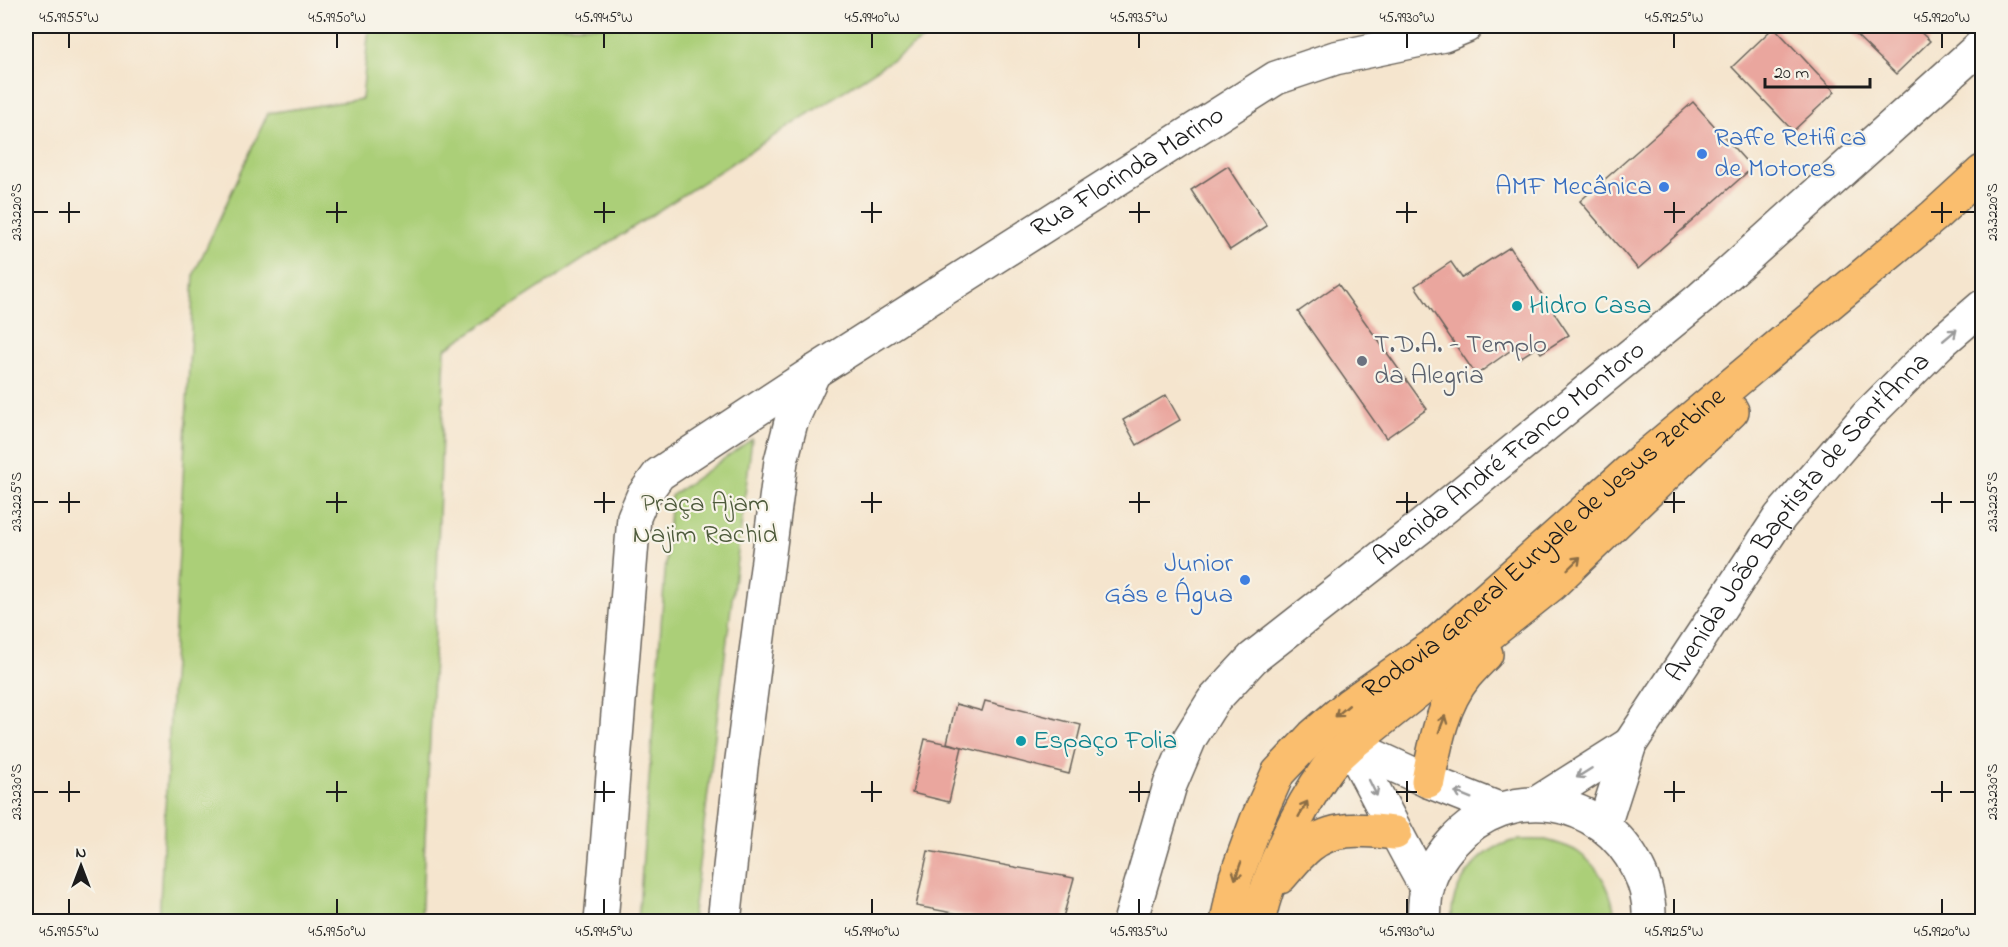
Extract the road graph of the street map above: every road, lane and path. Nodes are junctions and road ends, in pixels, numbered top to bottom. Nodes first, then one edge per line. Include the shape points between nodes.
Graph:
1 (1466, 26) edge
2 (1983, 45) edge
3 (1983, 172) edge
4 (1934, 216) junction
5 (1983, 307) edge
6 (814, 372) junction
7 (1551, 585) junction
8 (1437, 643) junction
9 (1630, 744) junction
10 (1350, 745) junction
11 (1278, 773) junction
12 (1428, 781) junction
13 (1537, 803) junction
14 (1499, 809) junction
15 (1604, 825) junction
16 (1395, 833) junction
17 (1427, 889) junction
18 (1261, 908) edge
19 (1650, 920) edge
20 (602, 921) edge
21 (724, 921) edge
22 (1130, 921) edge
23 (1227, 921) edge
24 (1424, 921) edge

1 - 6 street, Rua Florinda Marino via 1444,35 1335,58 1276,78
2 - 22 street, Avenida André Franco Montoro via 1701,298 1253,658 1213,701 1190,738 1170,785
3 - 4 main road, Rodovia General Euryale de Jesus Zerbine
7 -> 4 main road, Rodovia General Euryale de Jesus Zerbine
4 - 8 main road, Rodovia General Euryale de Jesus Zerbine via 1644,458
9 -> 5 street, Avenida João Baptista de Sant'Anna via 1780,517 1867,416 1939,344
6 - 20 street via 659,474 634,516
6 - 21 street via 791,422 781,461
7 - 10 main road, Rodovia General Euryale de Jesus Zerbine
12 -> 7 main road via 1438,733 1465,676
8 - 10 main road
8 -> 11 main road, Rodovia General Euryale de Jesus Zerbine via 1349,705 1313,735
9 -> 13 street, Avenida João Baptista de Sant'Anna
9 - 15 street, Avenida João Baptista de Sant'Anna
10 - 11 main road
10 - 12 street
10 -> 16 street
18 -> 10 main road, Rodovia General Euryale de Jesus Zerbine via 1300,813 1328,767
11 -> 23 main road, Rodovia General Euryale de Jesus Zerbine via 1236,877
14 -> 12 street
13 - 14 street
13 - 15 street via 1572,808
14 - 17 street via 1466,827 1441,855
15 - 19 street via 1629,851 1640,872
16 - 17 street
16 - 18 main road via 1345,830 1324,836 1308,846
17 - 24 street

